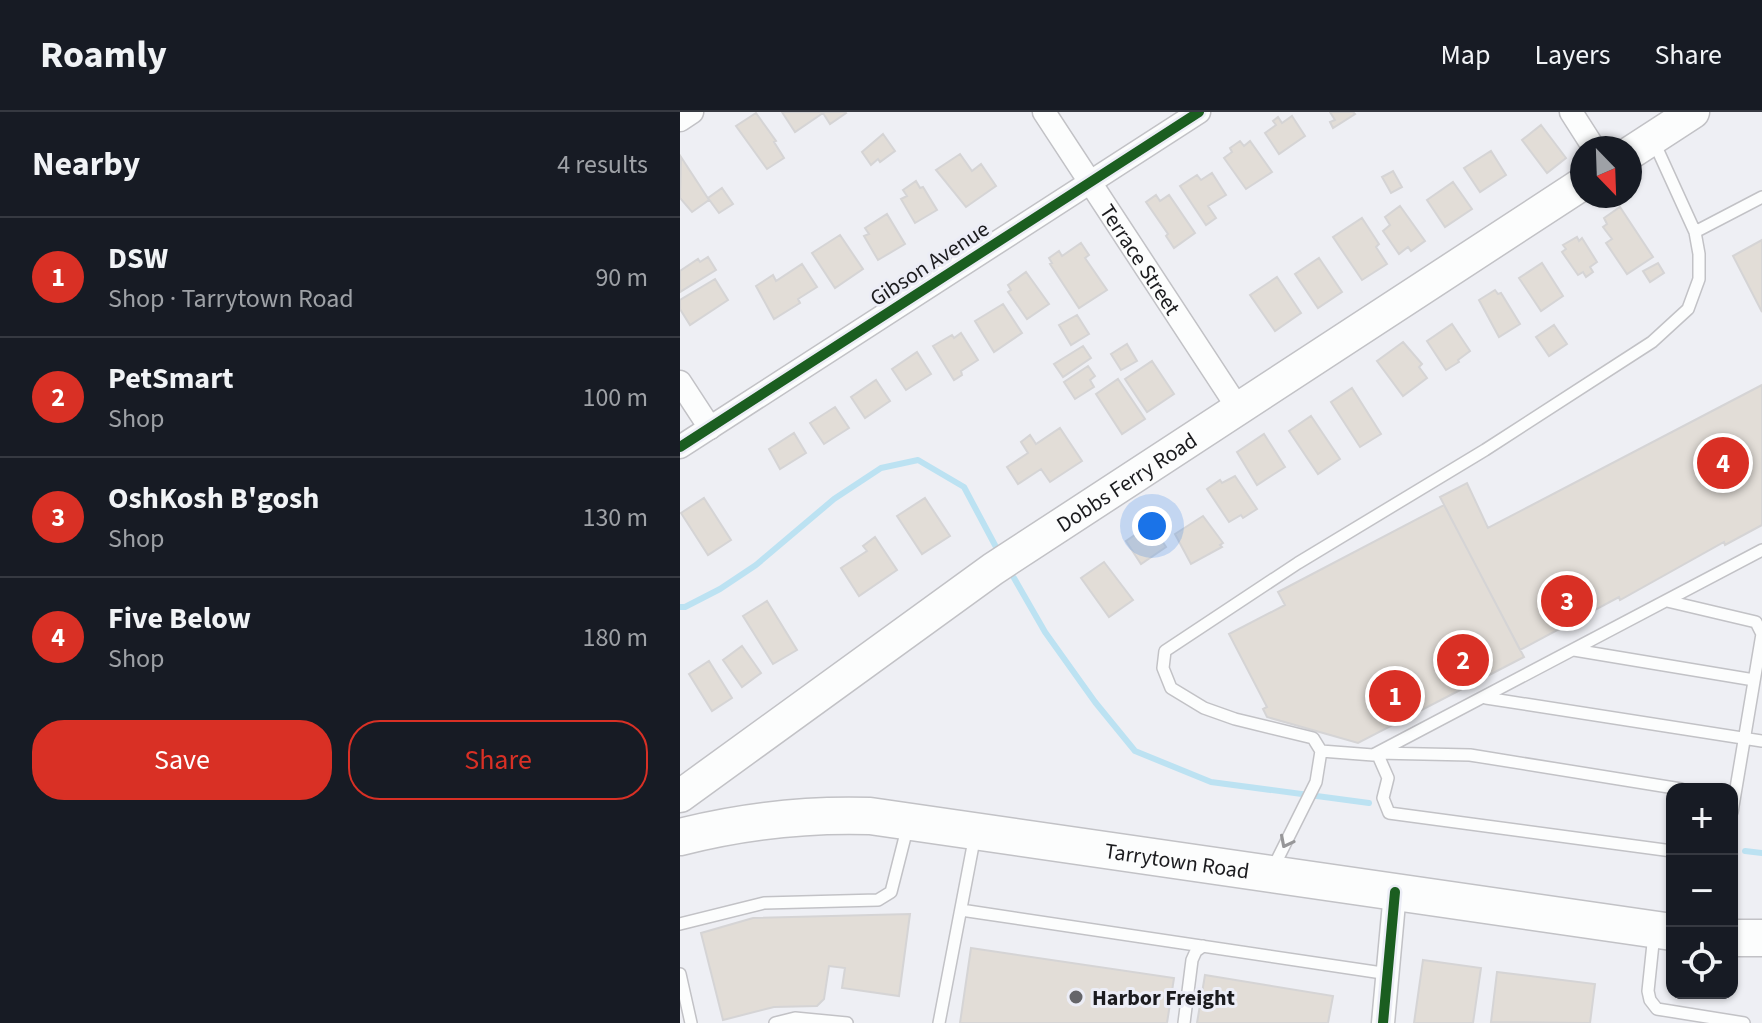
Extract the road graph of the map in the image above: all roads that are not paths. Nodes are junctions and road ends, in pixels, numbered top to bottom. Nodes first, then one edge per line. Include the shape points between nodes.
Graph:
1 (692, 112) edge
2 (1044, 112) edge
3 (1199, 112) edge
4 (1571, 112) edge
5 (1693, 112) edge
6 (680, 120) edge
7 (1586, 136) edge
8 (1642, 145) edge
9 (1642, 148) edge
10 (1090, 183) junction
11 (1570, 192) edge
12 (1762, 197) edge
13 (1695, 232) junction
14 (680, 382) edge
15 (1238, 408) junction
16 (710, 428) junction
17 (680, 447) edge
18 (1762, 550) edge
19 (1667, 601) junction
20 (1574, 650) junction
21 (1754, 680) junction
22 (1485, 698) junction
23 (1745, 737) junction
24 (1762, 741) edge
25 (1321, 751) junction
26 (1377, 753) junction
27 (1736, 783) edge
28 (1666, 787) edge
29 (680, 796) edge
30 (909, 820) junction
31 (976, 830) junction
32 (680, 837) edge
33 (1666, 850) edge
34 (1270, 873) junction
35 (1395, 892) junction
36 (961, 910) junction
37 (680, 924) edge
38 (1663, 931) edge
39 (1738, 938) edge
40 (1762, 938) edge
41 (1203, 946) junction
42 (680, 974) edge
43 (1389, 974) junction
44 (691, 1023) edge
45 (775, 1023) edge
46 (847, 1023) edge
47 (939, 1023) edge
48 (1184, 1023) edge
49 (1383, 1023) edge
50 (1744, 1023) edge

1 - 6 street
2 - 10 street, Terrace Street
3 - 10 street, Gibson Avenue
4 - 7 street
5 - 8 main road
9 - 13 lane
10 - 15 street, Terrace Street
10 - 16 street, Gibson Avenue
11 - 15 main road, Dobbs Ferry Road
12 - 13 lane
13 - 25 lane via 1699,279 1688,309 1652,342 1165,651 1163,668 1171,688 1235,719 1313,738
14 - 16 street
15 - 29 main road, Dobbs Ferry Road via 993,569
16 - 17 street, Gibson Avenue
18 - 19 lane
19 - 20 lane
19 - 21 lane via 1756,622 1762,634
20 - 21 lane
20 - 22 lane
21 - 23 lane
22 - 23 lane
22 - 26 lane
23 - 24 lane
23 - 27 lane
25 - 26 lane
25 -> 34 lane via 1316,782
26 - 28 lane via 1470,755
26 - 33 lane via 1388,778 1383,798 1389,813
30 - 31 main road, Tarrytown Road
30 - 32 main road, Tarrytown Road via 789,817
30 - 37 lane via 891,892 878,900 764,903
31 - 34 main road, Tarrytown Road
31 - 36 lane
34 - 35 main road, Tarrytown Road
35 - 38 main road, Tarrytown Road
35 - 43 street
36 - 41 lane
36 - 47 lane
38 - 50 lane via 1648,991 1657,1009
39 - 40 main road
41 - 43 lane
41 - 48 lane via 1192,960
42 - 44 lane
43 - 49 street
45 - 46 lane via 795,1018

